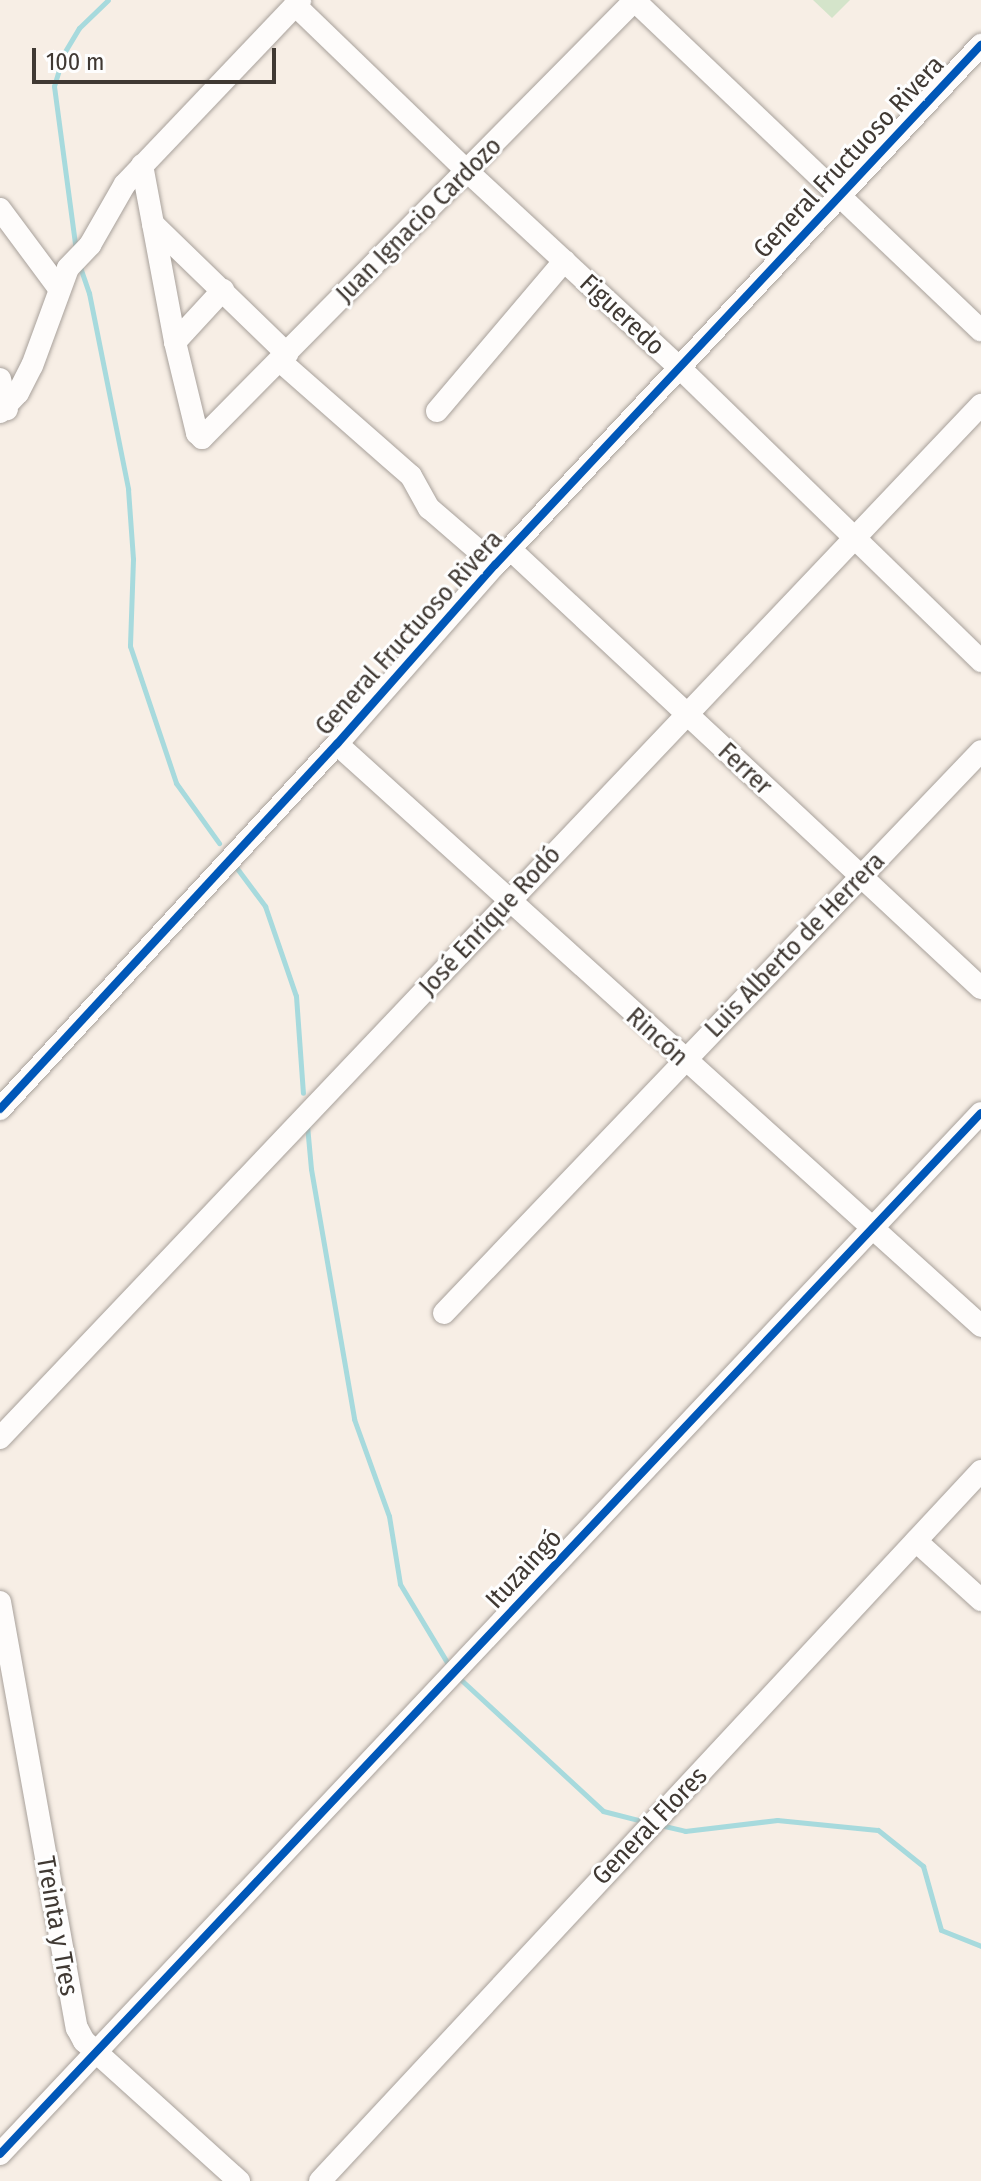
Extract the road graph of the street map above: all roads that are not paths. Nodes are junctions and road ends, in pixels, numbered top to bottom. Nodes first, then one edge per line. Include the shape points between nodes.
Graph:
1 (635, 0) edge
2 (298, 3) edge
3 (981, 45) edge
4 (142, 165) junction
5 (467, 171) junction
6 (839, 195) junction
7 (0, 209) edge
8 (153, 224) junction
9 (564, 261) junction
10 (63, 278) junction
11 (223, 290) junction
12 (981, 330) edge
13 (175, 342) junction
14 (284, 358) junction
15 (681, 369) junction
16 (0, 379) edge
17 (981, 405) edge
18 (3, 411) edge
19 (437, 411) dead end
20 (854, 540) junction
21 (503, 557) junction
22 (981, 661) edge
23 (687, 714) junction
24 (337, 744) junction
25 (981, 751) edge
26 (861, 876) junction
27 (509, 902) junction
28 (981, 988) edge
29 (684, 1061) junction
30 (0, 1109) edge
31 (981, 1113) edge
32 (871, 1228) junction
33 (444, 1313) dead end
34 (981, 1326) edge
35 (0, 1438) edge
36 (981, 1471) edge
37 (916, 1541) junction
38 (981, 1600) edge
39 (0, 1602) edge
40 (98, 2054) junction
41 (0, 2154) edge
42 (239, 2181) edge
43 (320, 2181) edge

1 - 5 street, Juan Ignacio Cardozo
1 - 6 street
2 - 4 street
2 - 5 street, Figueredo
3 - 6 street, General Fructuoso Rivera
4 - 8 street
4 - 10 street
5 - 9 street, Figueredo
5 - 14 street, Juan Ignacio Cardozo
6 - 12 street
6 - 15 street, General Fructuoso Rivera
7 - 10 street
8 - 11 street, Ferrer
8 - 13 street
9 - 15 street, Figueredo
9 - 19 street
10 - 18 street via 43,342
11 - 13 street
11 - 14 street, Ferrer
13 - 14 street, Juan Ignacio Cardozo via 202,438
14 - 21 street, Ferrer via 411,476 429,508
15 - 20 street, Figueredo
15 - 21 street, General Fructuoso Rivera
16 - 18 street
17 - 20 street, José Enrique Rodó
20 - 22 street, Figueredo
20 - 23 street, José Enrique Rodó
21 - 23 street, Ferrer
21 - 24 street, General Fructuoso Rivera
23 - 26 street, Ferrer
23 - 27 street, José Enrique Rodó
24 - 27 street, Rincón
24 - 30 street, General Fructuoso Rivera
25 - 26 street, Luis Alberto de Herrera
26 - 28 street, Ferrer
26 - 29 street, Luis Alberto de Herrera
27 - 29 street, Rincón
27 - 35 street, José Enrique Rodó
29 - 32 street, Rincón
29 - 33 street, Luis Alberto de Herrera
31 - 32 street, Ituzaingó
32 - 34 street, Rincón
32 - 40 street, Ituzaingó
36 - 37 street, General Flores
37 - 38 street
37 - 43 street, General Flores
39 - 40 street, Treinta y Tres via 73,2014 84,2041
40 - 41 street, Ituzaingó
40 - 42 street, Treinta y Tres

